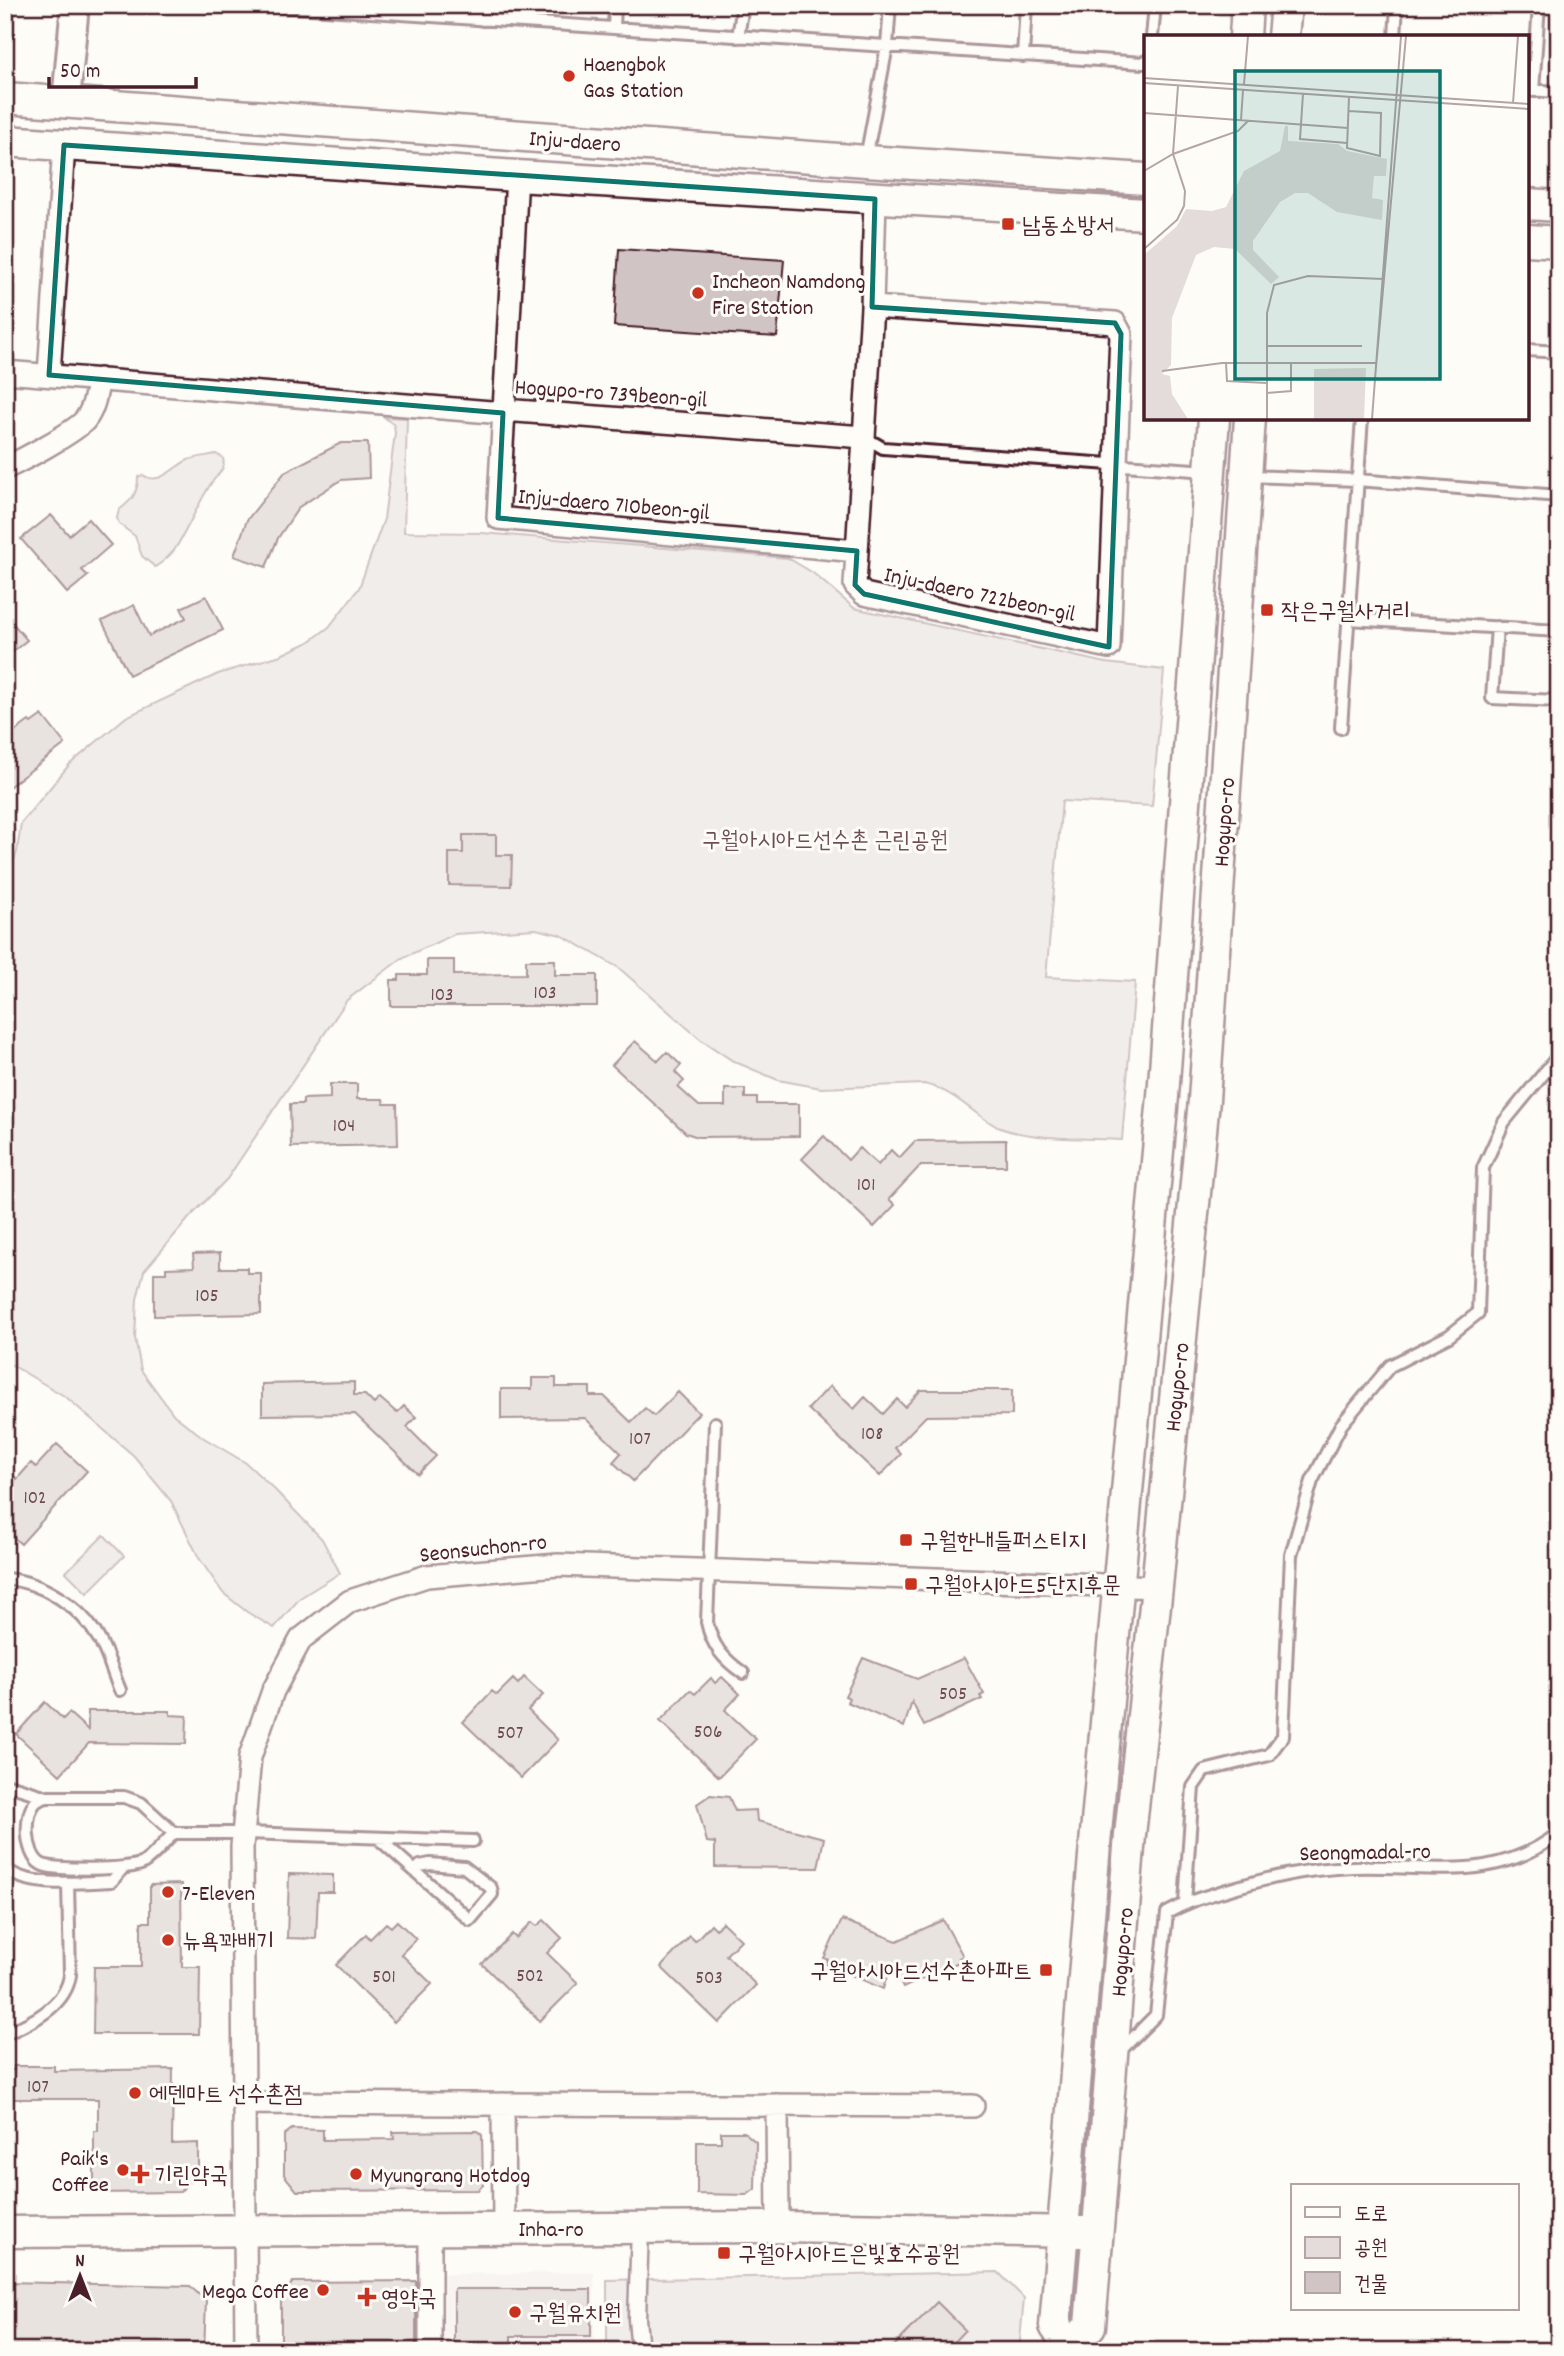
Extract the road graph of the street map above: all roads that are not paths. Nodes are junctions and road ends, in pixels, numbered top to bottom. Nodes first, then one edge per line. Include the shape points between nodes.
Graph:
1 (75, 5) edge
2 (265, 5) edge
3 (483, 5) edge
4 (615, 5) edge
5 (743, 5) edge
6 (890, 5) edge
7 (1027, 5) edge
8 (1155, 5) edge
9 (1247, 5) edge
10 (1286, 5) edge
11 (1397, 5) edge
12 (1539, 5) edge
13 (350, 8) edge
14 (482, 20) junction
15 (614, 29) junction
16 (1152, 35) edge
17 (1245, 35) edge
18 (1283, 35) edge
19 (1395, 35) edge
20 (738, 37) junction
21 (887, 46) junction
22 (1023, 56) junction
23 (1144, 62) edge
24 (1530, 90) edge
25 (1559, 92) edge
26 (5, 98) edge
27 (65, 101) junction
28 (5, 141) edge
29 (64, 145) junction
30 (866, 161) junction
31 (517, 176) junction
32 (1144, 179) edge
33 (875, 199) junction
34 (1529, 204) edge
35 (1559, 206) edge
36 (1144, 214) edge
37 (1529, 240) edge
38 (1559, 242) edge
39 (872, 307) junction
40 (1529, 350) edge
41 (1559, 352) edge
42 (5, 372) edge
43 (49, 375) junction
44 (99, 379) junction
45 (503, 410) junction
46 (1214, 420) edge
47 (1250, 420) edge
48 (1362, 420) edge
49 (864, 437) junction
50 (1116, 466) junction
51 (5, 468) edge
52 (1210, 471) junction
53 (1245, 476) junction
54 (1357, 480) junction
55 (1559, 496) edge
56 (858, 551) junction
57 (1348, 619) junction
58 (1497, 627) junction
59 (1559, 631) edge
60 (1557, 701) dead end
61 (1341, 728) dead end
62 (1559, 1055) edge
63 (715, 1423) dead end
64 (708, 1570) junction
65 (5, 1579) edge
66 (1119, 1586) junction
67 (1157, 1587) junction
68 (743, 1673) dead end
69 (120, 1690) dead end
70 (5, 1784) edge
71 (47, 1797) junction
72 (174, 1833) junction
73 (243, 1833) junction
74 (1559, 1833) edge
75 (378, 1838) junction
76 (473, 1841) dead end
77 (5, 1868) edge
78 (122, 1869) junction
79 (416, 1872) junction
80 (68, 1883) junction
81 (1185, 1903) junction
82 (5, 2034) edge
83 (1112, 2059) junction
84 (244, 2103) junction
85 (503, 2104) junction
86 (777, 2105) junction
87 (973, 2106) dead end
88 (778, 2227) junction
89 (504, 2228) junction
90 (640, 2228) junction
91 (430, 2229) junction
92 (246, 2230) junction
93 (1062, 2231) junction
94 (5, 2232) edge
95 (1097, 2232) junction
96 (1070, 2349) edge
97 (246, 2351) edge
98 (430, 2351) edge
99 (640, 2351) edge

1 - 27 street
2 - 13 lane
3 - 14 lane
4 - 15 lane
5 - 20 lane
6 - 21 lane
7 - 22 lane
8 - 16 lane
9 - 17 main road
10 - 18 main road
11 - 19 lane
12 - 24 lane
13 - 14 lane
14 - 15 lane
15 - 20 lane
20 - 21 lane
21 - 22 lane
21 - 30 lane
22 - 23 lane
24 - 25 lane
26 - 27 main road, Inju-daero
27 - 30 main road, Inju-daero
28 - 29 main road, Inju-daero
29 - 31 main road, Inju-daero
29 - 43 street
30 - 32 main road, Inju-daero
31 - 33 main road, Inju-daero
31 - 45 street, Inju-daero 710beon-gil
33 - 36 main road, Inju-daero
33 - 39 street, Inju-daero 722beon-gil
34 - 35 main road
37 - 38 main road
39 - 49 street, Inju-daero 722beon-gil
39 - 50 street via 1115,323 1121,334
40 - 41 lane
42 - 43 street, Hogupo-ro 739beon-gil
43 - 44 street, Hogupo-ro 739beon-gil
44 - 45 street, Hogupo-ro 739beon-gil
44 - 51 street via 94,404 84,422
45 - 49 street, Hogupo-ro 739beon-gil
45 - 56 street, Inju-daero 710beon-gil via 498,518
46 - 52 main road, Hogupo-ro
47 - 53 main road, Hogupo-ro
48 - 54 lane
49 - 50 lane, Hogupo-ro 739beon-gil via 883,448
49 - 56 street, Inju-daero 722beon-gil
50 - 52 lane, Hogupo-ro 739beon-gil
50 - 56 street, Inju-daero 722beon-gil via 1109,647 864,594 855,584
52 - 66 main road, Hogupo-ro via 1163,1096
53 - 54 lane
53 - 67 main road, Hogupo-ro via 1204,1100
54 - 55 lane
54 - 57 lane
57 - 58 lane
57 - 61 lane
58 - 59 lane
58 - 60 lane via 1492,698
62 - 81 lane via 1504,1122 1483,1168 1478,1313 1449,1336 1390,1366 1341,1425 1312,1481 1291,1555 1283,1736 1269,1755 1204,1771 1193,1787
63 - 64 lane
64 - 66 street, Seonsuchon-ro
64 - 68 lane via 710,1635 716,1650
64 - 73 street, Seonsuchon-ro via 558,1565 427,1576 350,1601 301,1639 273,1691 250,1757
65 - 69 lane via 23,1580 52,1593 83,1617 100,1640
66 - 67 street, Seonsuchon-ro
66 - 93 main road, Hogupo-ro
67 - 83 main road, Hogupo-ro
70 - 71 lane
71 - 72 lane via 124,1797 141,1803
71 - 78 lane via 36,1801 28,1816 29,1851 40,1864
72 - 73 lane
72 - 78 lane via 142,1864
73 - 75 lane
73 - 84 street, Seonsuchon-ro
74 - 81 lane, Seongmadal-ro via 1501,1864 1447,1870 1355,1867 1305,1871
75 - 76 lane
75 - 79 lane
77 - 80 lane via 28,1880
78 - 80 lane via 112,1881
79 - 79 lane via 470,1920 492,1894 491,1888 464,1867 430,1864
80 - 82 lane via 69,1987 41,2015
81 - 83 lane via 1167,1913 1156,2015
83 - 95 main road, Hogupo-ro
84 - 85 street
84 - 92 street, Seonsuchon-ro
85 - 86 street
85 - 89 street
86 - 87 street
86 - 88 street
88 - 90 main road, Inha-ro
88 - 93 main road, Inha-ro
89 - 90 main road, Inha-ro
89 - 91 main road, Inha-ro
90 - 99 street
91 - 92 main road, Inha-ro
91 - 98 street
92 - 94 main road, Inha-ro
92 - 97 street, Seonsuchon-ro
93 - 95 main road, Inha-ro
93 - 96 main road, Hogupo-ro via 1055,2326
95 - 96 main road, Hogupo-ro via 1090,2326

